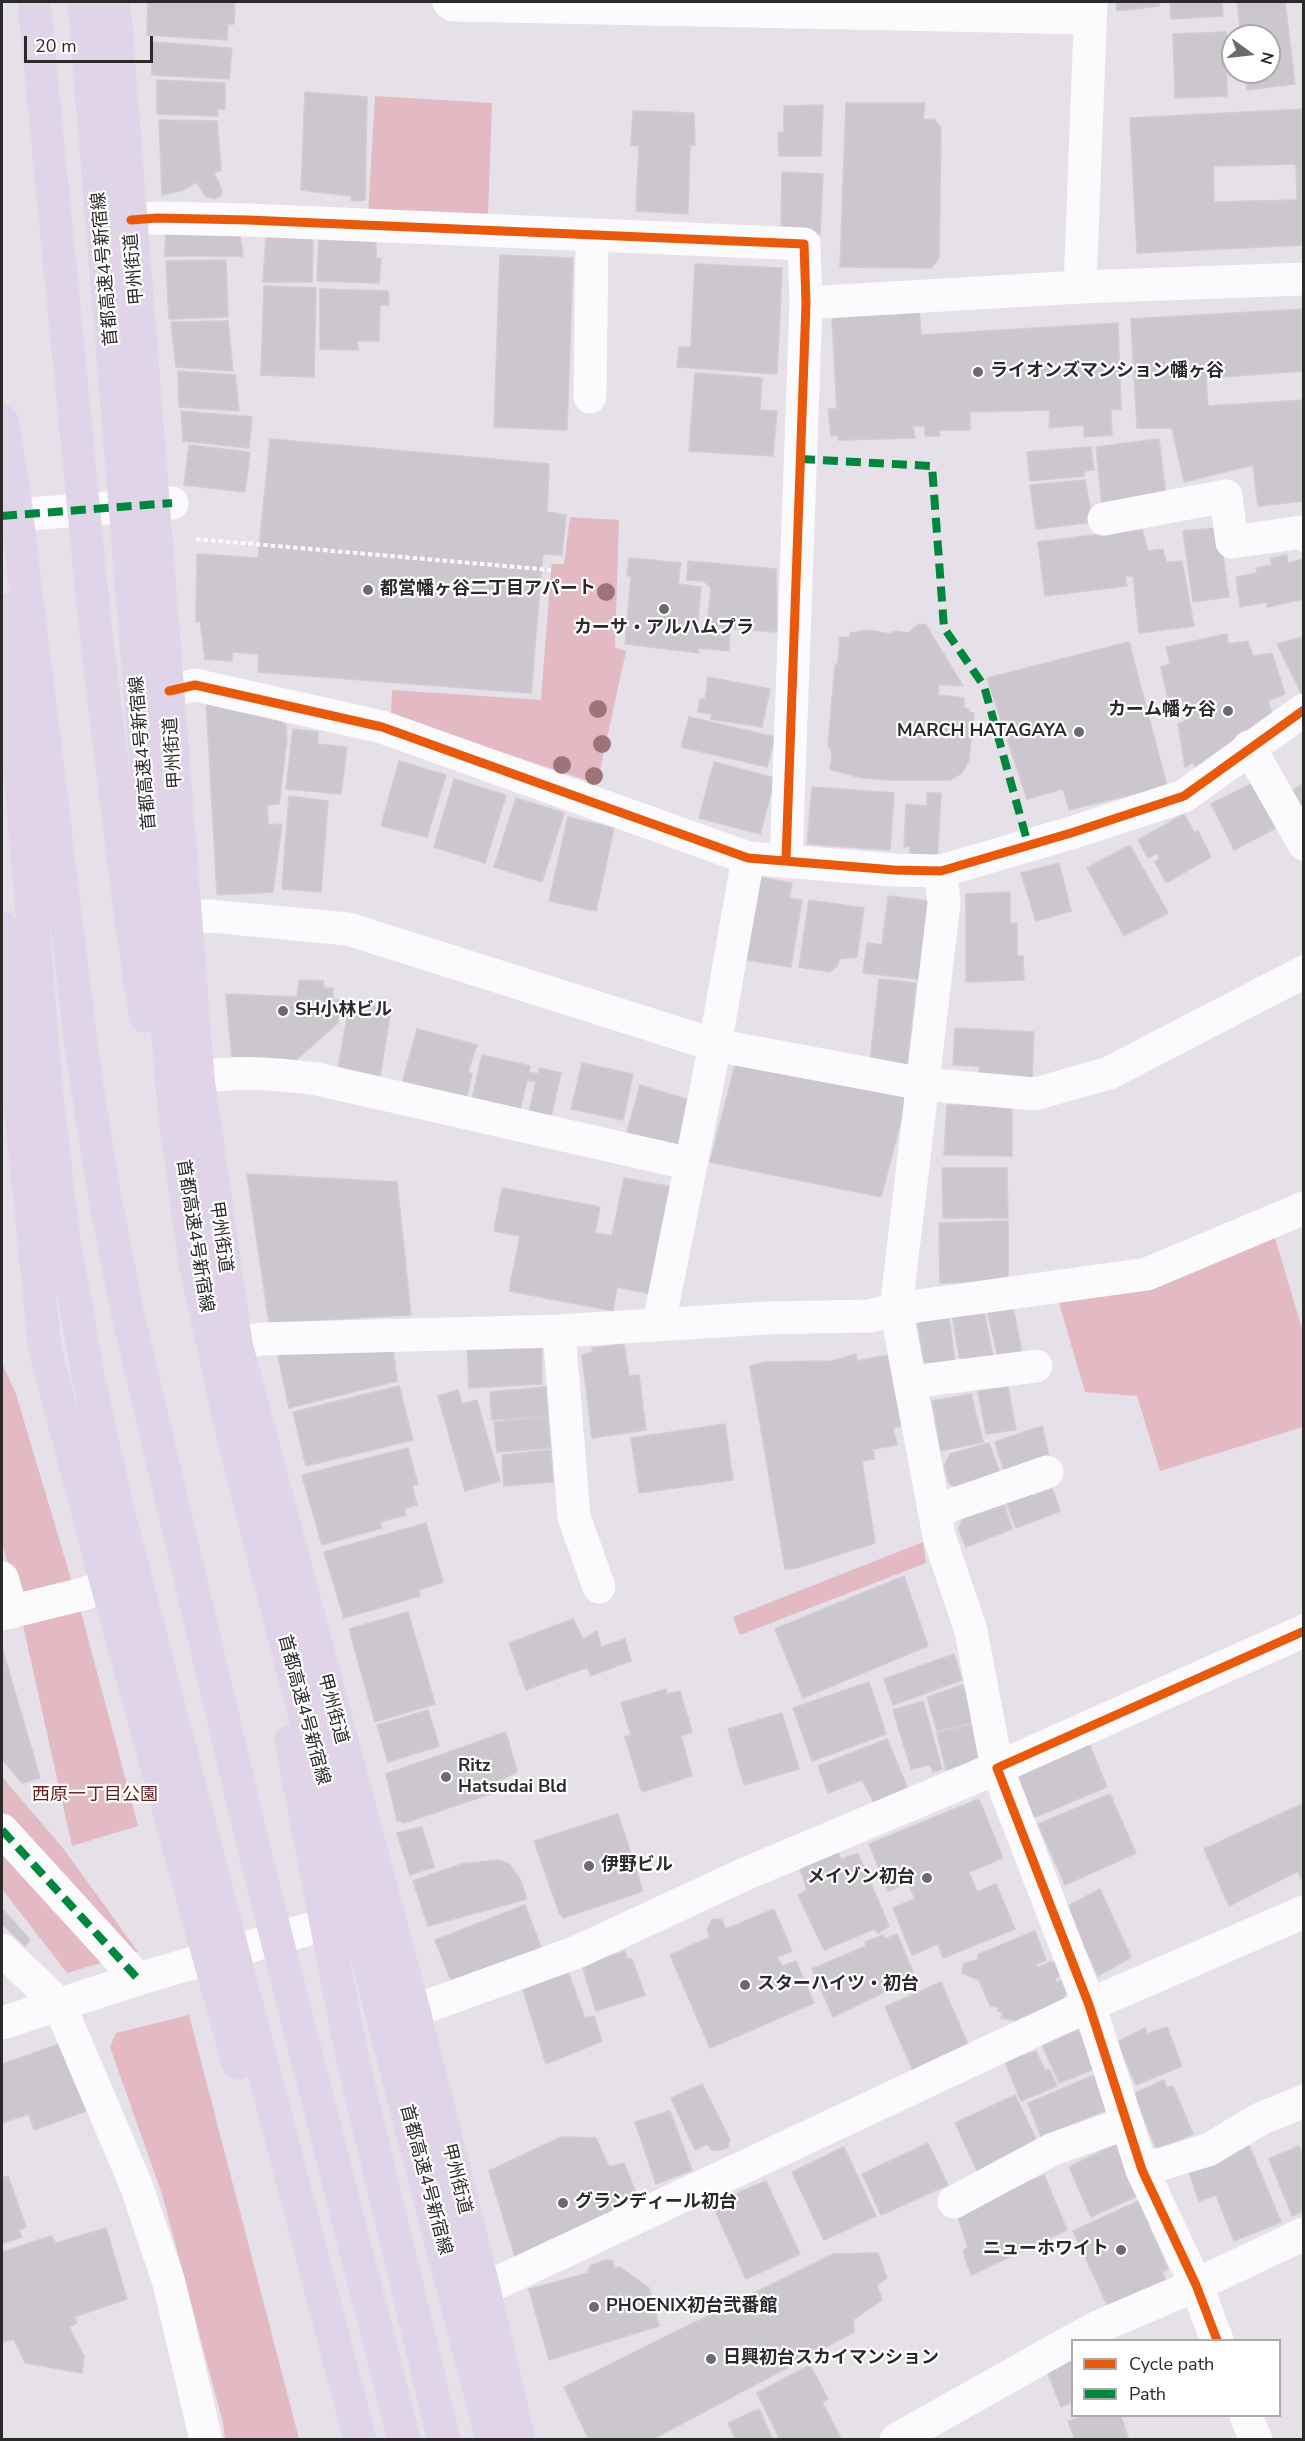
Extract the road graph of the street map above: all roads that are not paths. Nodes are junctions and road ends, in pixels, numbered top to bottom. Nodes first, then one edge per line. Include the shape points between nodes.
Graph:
1 (34, 2) edge
2 (84, 2) edge
3 (114, 2) edge
4 (449, 2) edge
5 (650, 5) edge
6 (1090, 10) edge
7 (131, 220) junction
8 (592, 237) junction
9 (1304, 279) edge
10 (1080, 287) junction
11 (806, 303) junction
12 (590, 397) dead end
13 (2, 421) edge
14 (172, 502) dead end
15 (2, 516) edge
16 (1104, 519) dead end
17 (1303, 533) edge
18 (2, 536) edge
19 (169, 691) junction
20 (1304, 710) edge
21 (1249, 747) junction
22 (1304, 844) edge
23 (748, 858) junction
24 (786, 860) junction
25 (941, 871) junction
26 (185, 917) junction
27 (2, 928) edge
28 (2, 933) edge
29 (1304, 972) edge
30 (715, 1045) junction
31 (198, 1078) junction
32 (923, 1084) junction
33 (691, 1164) junction
34 (1304, 1208) edge
35 (195, 1264) junction
36 (896, 1309) junction
37 (659, 1323) junction
38 (559, 1331) junction
39 (236, 1344) junction
40 (1036, 1366) dead end
41 (911, 1382) junction
42 (236, 1450) junction
43 (1047, 1472) dead end
44 (935, 1511) junction
45 (2, 1578) edge
46 (107, 1585) junction
47 (599, 1587) dead end
48 (7, 1613) edge
49 (1304, 1631) edge
50 (997, 1768) junction
51 (2, 1830) edge
52 (384, 1907) junction
53 (1304, 1912) edge
54 (2, 1950) edge
55 (210, 1958) junction
56 (138, 1979) junction
57 (59, 2004) junction
58 (1089, 2005) junction
59 (414, 2011) junction
60 (2, 2023) edge
61 (1304, 2101) edge
62 (1127, 2123) junction
63 (1142, 2170) junction
64 (954, 2202) dead end
65 (1304, 2234) edge
66 (1196, 2285) junction
67 (484, 2289) junction
68 (1077, 2339) edge
69 (1217, 2339) edge
70 (1071, 2342) edge
71 (1247, 2417) edge
72 (206, 2439) edge
73 (337, 2439) edge
74 (360, 2439) edge
75 (404, 2439) edge
76 (444, 2439) edge
77 (492, 2439) edge
78 (519, 2439) edge
79 (896, 2439) edge
80 (1256, 2439) edge

1 - 35 highway via 95,625 125,878 156,1087
2 - 35 highway, 首都高速4号新宿線 via 171,1074
3 - 7 highway, 甲州街道
4 - 5 street
5 - 6 street
6 - 10 street
7 - 8 street via 248,220
7 - 19 highway, 甲州街道
8 - 11 street via 804,244
8 - 12 street
9 - 10 street
10 - 11 street
11 - 24 street
13 - 75 highway via 15,492 84,1067 127,1311 254,1849
14 - 15 street
16 - 17 street via 1226,496 1232,542
18 - 74 highway via 47,1098 64,1240 89,1381 117,1507
19 - 23 street via 195,686 382,727
19 - 26 highway, 甲州街道
20 - 21 street
21 - 22 street
21 - 25 street via 1184,796
23 - 24 street
23 - 30 street
24 - 25 street
25 - 32 street via 944,903
26 - 30 street via 348,929
26 - 31 highway, 甲州街道
27 - 28 highway
28 - 46 highway via 45,1350
29 - 32 street via 1108,1073 1035,1094
30 - 32 street
30 - 33 street
31 - 33 street via 221,1073 317,1079
31 - 39 highway, 甲州街道
32 - 36 street
33 - 37 street
34 - 36 street via 1147,1274
35 - 42 highway, 首都高速4号新宿線
36 - 37 street via 870,1316
36 - 41 street
37 - 38 street
38 - 39 street via 261,1339
38 - 47 street via 574,1517
39 - 52 highway, 甲州街道
40 - 41 street
41 - 44 street
42 - 76 highway via 352,2057
42 - 77 highway, 首都高速4号新宿線
43 - 44 street
44 - 50 street via 939,1536 971,1631
45 - 48 street
46 - 48 street
46 - 55 highway
49 - 50 street
50 - 58 street
50 - 59 street via 745,1874 577,1952
51 - 56 street
52 - 55 street
52 - 59 highway, 甲州街道
53 - 58 street
54 - 57 street
55 - 56 street
55 - 73 highway
56 - 57 street
57 - 60 street
57 - 72 street via 136,2185 169,2283
58 - 62 street
58 - 67 street
59 - 67 highway, 甲州街道
61 - 63 street via 1260,2119 1208,2150
62 - 63 street
62 - 64 street via 1053,2149
63 - 66 street
65 - 66 street
66 - 68 street
66 - 69 street
67 - 78 highway, 甲州街道
70 - 79 street
71 - 80 street

